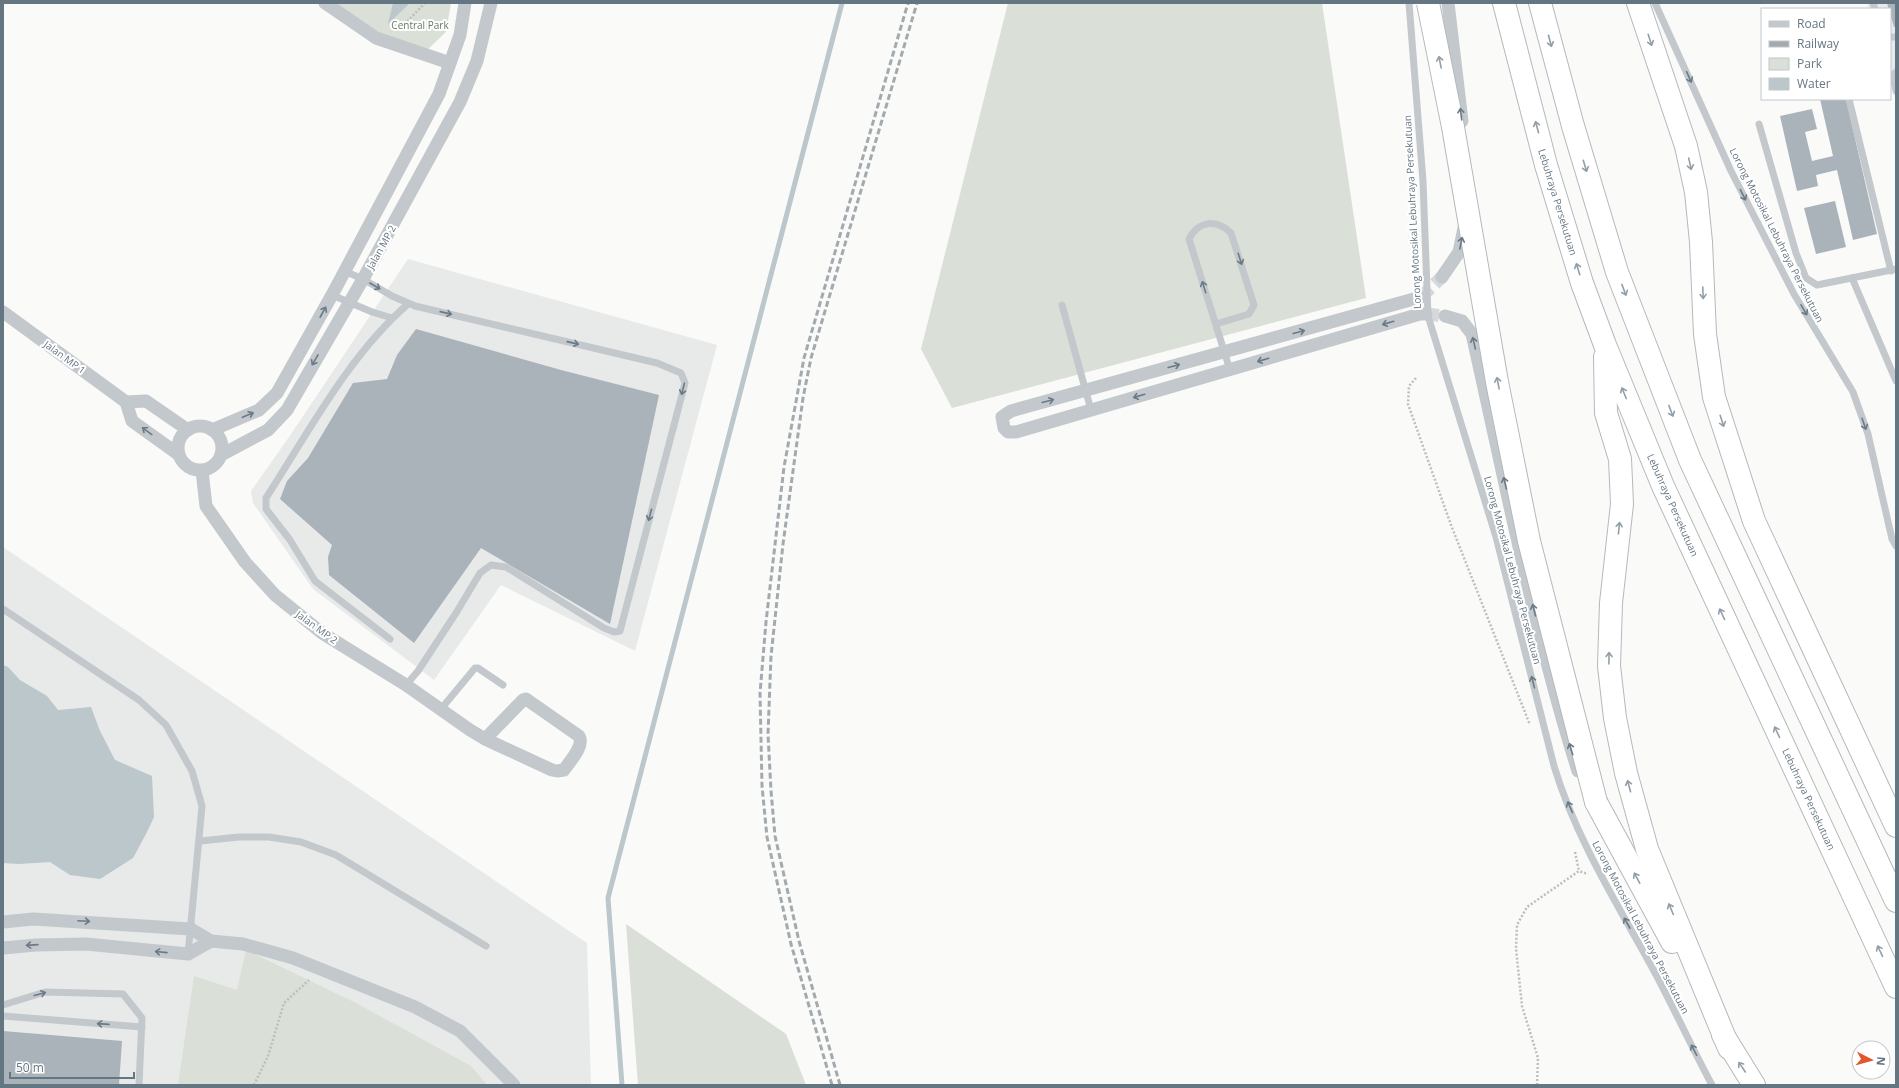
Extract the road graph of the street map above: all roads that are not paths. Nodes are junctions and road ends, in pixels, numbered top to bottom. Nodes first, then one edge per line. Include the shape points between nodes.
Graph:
1 (325, 3) edge
2 (465, 3) edge
3 (491, 3) edge
4 (1409, 3) edge
5 (1428, 3) edge
6 (1448, 3) edge
7 (1504, 3) edge
8 (1540, 3) edge
9 (1638, 3) edge
10 (1655, 3) edge
11 (450, 63) junction
12 (1896, 72) edge
13 (1896, 91) edge
14 (1850, 100) edge
15 (1759, 124) dead end
16 (1893, 270) edge
17 (344, 271) junction
18 (1442, 277) tunnel mouth
19 (1852, 278) junction
20 (363, 279) junction
21 (332, 295) junction
22 (1421, 297) tunnel mouth
23 (349, 302) junction
24 (408, 304) junction
25 (1062, 305) dead end
26 (3, 312) edge
27 (1426, 314) tunnel mouth
28 (1445, 316) tunnel mouth
29 (392, 318) junction
30 (1216, 324) junction
31 (1605, 345) junction
32 (1225, 352) junction
33 (1230, 370) junction
34 (1896, 381) edge
35 (1085, 390) junction
36 (126, 402) junction
37 (1091, 410) junction
38 (188, 430) junction
39 (212, 430) junction
40 (178, 454) junction
41 (221, 455) junction
42 (202, 471) junction
43 (1896, 546) edge
44 (3, 609) edge
45 (390, 639) dead end
46 (406, 685) junction
47 (503, 685) dead end
48 (441, 709) junction
49 (485, 739) junction
50 (1896, 826) edge
51 (200, 841) junction
52 (1625, 855) junction
53 (1896, 901) edge
54 (3, 922) edge
55 (191, 929) junction
56 (211, 941) junction
57 (486, 946) dead end
58 (3, 948) edge
59 (188, 954) junction
60 (1896, 986) edge
61 (3, 1005) edge
62 (3, 1016) edge
63 (142, 1027) junction
64 (1729, 1048) junction
65 (139, 1085) edge
66 (514, 1085) edge
67 (1712, 1085) edge
68 (1754, 1085) edge

1 - 11 street via 376,38
2 - 11 street, Jalan MP 2 via 460,35
3 - 20 street, Jalan MP 2 via 477,62 460,102
67 -> 4 lane, Lorong Motosikal Lebuhraya Persekutuan via 1655,972 1600,874 1556,771 1496,537 1428,316 1422,181
52 -> 5 highway, bridge via 1596,802 1529,540 1497,382 1453,127
18 -> 6 street via 1459,252 1465,225 1465,152
31 -> 7 highway, Lebuhraya Persekutuan via 1582,283 1546,165
8 -> 53 highway via 1573,126 1617,272 1690,460
9 -> 50 highway via 1686,146 1696,192 1705,334 1714,397 1754,521
10 -> 43 lane, Lorong Motosikal Lebuhraya Persekutuan via 1731,171 1794,294 1853,392 1868,434 1892,539
11 - 17 street, Jalan MP 2 via 439,94
12 - 13 lane via 1893,75
14 - 16 lane
15 - 19 lane via 1796,253 1806,278 1817,285
16 - 19 lane
17 - 20 lane
17 - 21 street, Jalan MP 2
19 - 34 lane
20 - 23 street, Jalan MP 2
20 -> 24 lane
21 - 23 lane
39 -> 21 street, Jalan MP 2 via 259,410 277,394
32 -> 22 street
23 - 29 lane
23 -> 41 street, Jalan MP 2 via 287,410 268,430
24 - 29 lane
24 -> 46 lane via 657,363 681,373 685,383 620,631 614,632 604,628 506,567 491,566 480,573 418,671
25 - 35 lane
26 - 36 street, Jalan MP 1
27 -> 33 street
52 -> 28 street via 1604,840 1587,802 1566,734 1528,586 1472,334 1462,322
29 - 45 lane via 343,379 266,498 266,509 290,540 315,581
30 -> 30 lane via 1189,238 1193,231 1202,225 1213,223 1224,226 1231,233 1254,305 1249,314
30 - 32 lane
60 -> 31 highway, Lebuhraya Persekutuan via 1663,486
64 -> 31 highway via 1647,849 1626,773 1615,718 1609,666 1611,603 1622,504 1620,459 1606,413
32 - 33 lane
35 -> 32 street
33 -> 37 street
35 - 37 lane
37 -> 35 street via 1013,433 1008,432 1002,423 1002,417 1011,411
36 - 38 street via 146,401
40 -> 36 street via 132,421
38 - 39 street via 200,426
38 - 40 street via 179,440
39 - 41 street via 219,437
40 - 42 street via 187,466
41 - 42 street via 214,465
42 - 46 street, Jalan MP 2 via 206,506 244,562 275,595 322,633
44 - 51 lane via 139,700 166,725 192,771 202,806
46 - 48 street, Jalan MP 2
47 - 48 lane via 475,668
48 - 49 street, Jalan MP 2
49 - 49 street, Jalan MP 2 via 558,771 564,770 581,745 582,739 526,699
51 - 55 lane
51 - 57 lane via 269,837 301,842 336,855
64 -> 52 highway
54 -> 55 street via 33,919
55 - 56 street
55 - 59 lane
56 - 59 street
56 - 66 street via 243,944 293,958 415,1007 460,1031
59 -> 58 street via 86,944
61 -> 63 lane via 45,992 123,994 142,1018
63 -> 62 lane
63 - 65 lane
68 -> 64 highway

